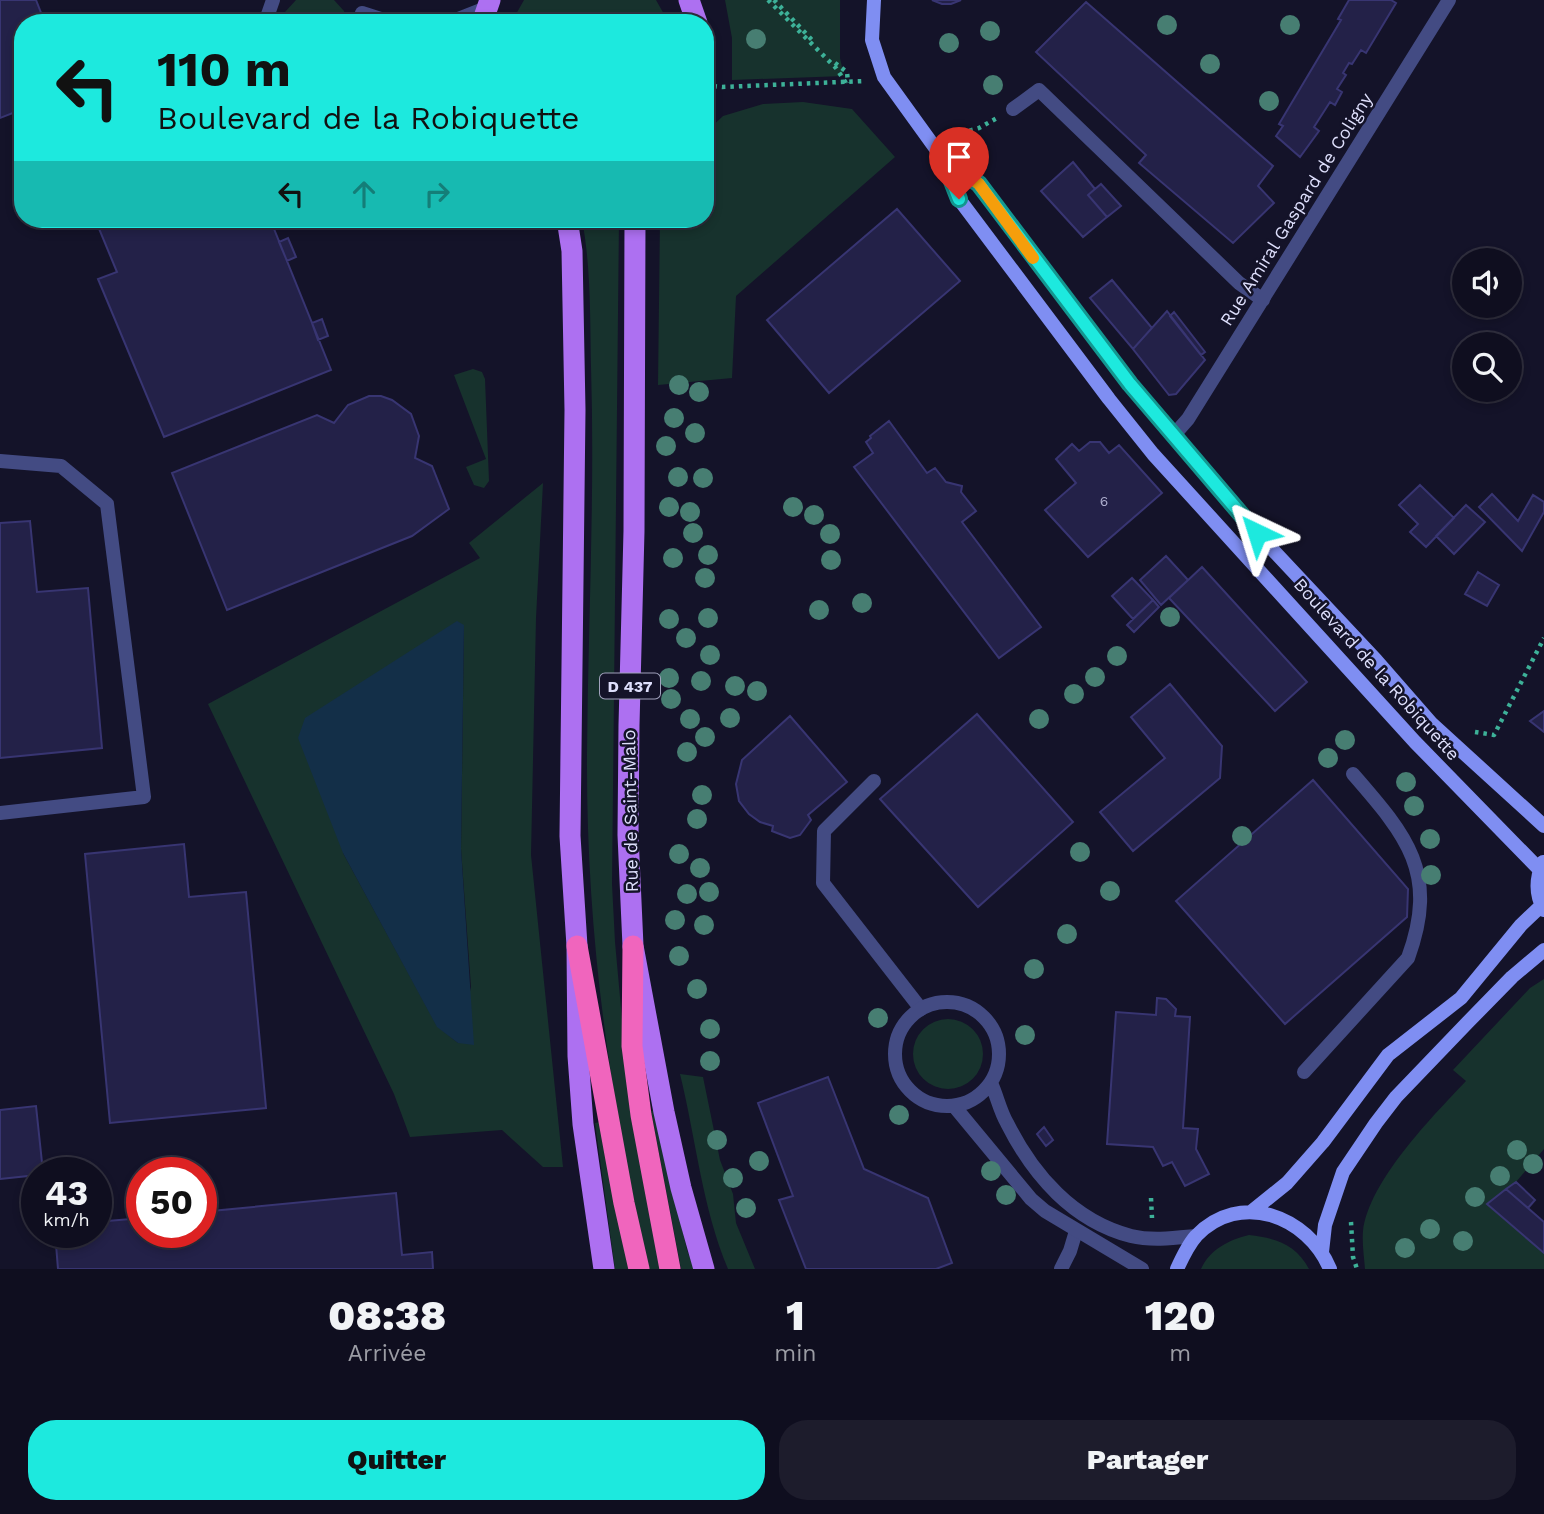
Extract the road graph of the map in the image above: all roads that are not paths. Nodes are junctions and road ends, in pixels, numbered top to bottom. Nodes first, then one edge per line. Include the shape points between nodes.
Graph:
1 (874, 0) edge
2 (1449, 0) edge
3 (1013, 109) dead end
4 (942, 156) junction
5 (568, 228) edge
6 (635, 228) edge
7 (1263, 300) junction
8 (1173, 436) junction
9 (0, 460) edge
10 (1353, 774) dead end
11 (874, 781) dead end
12 (0, 813) edge
13 (1544, 827) edge
14 (1542, 865) edge
15 (1543, 908) edge
16 (577, 946) junction
17 (633, 946) junction
18 (1544, 950) edge
19 (921, 1009) junction
20 (1304, 1072) dead end
21 (991, 1083) junction
22 (954, 1106) junction
23 (1251, 1212) junction
24 (1076, 1231) junction
25 (1196, 1236) junction
26 (1322, 1252) junction
27 (604, 1269) edge
28 (639, 1269) edge
29 (670, 1269) edge
30 (704, 1269) edge
31 (1061, 1269) edge
32 (1142, 1269) edge
33 (1177, 1269) edge
34 (1330, 1269) edge

1 - 4 main road, Boulevard de la Robiquette via 872,40 884,77
2 - 7 street, Rue Amiral Gaspard de Coligny
3 - 7 street via 1040,90 1240,284
4 - 8 main road, Boulevard de la Robiquette via 979,184
4 - 14 main road, Boulevard de la Robiquette via 959,199 1153,454 1415,742
5 - 16 main road via 575,337 570,799
6 - 17 main road, Rue de Saint-Malo / D 437 via 628,835
7 - 8 street, Rue Amiral Gaspard de Coligny
8 - 13 main road, Boulevard de la Robiquette via 1432,724
9 - 12 street via 61,466 107,504 145,797
10 - 20 street via 1387,813 1412,852 1418,870 1420,916 1401,968
11 - 19 street via 824,831 822,883
14 - 15 main road, Boulevard de la Robiquette via 1538,894
15 - 23 main road via 1521,925 1461,998 1388,1055 1323,1142
16 - 27 main road via 583,1124
16 - 28 highway
17 - 29 highway, D 437 via 632,1046
17 - 30 main road, Rue de Saint-Malo via 663,1112
18 - 26 main road via 1459,1031 1376,1123 1343,1172 1325,1225
19 - 21 street via 951,1002 980,1013 997,1039 998,1065
19 - 22 street via 899,1034 896,1066 911,1092 923,1101
21 - 22 street via 981,1094
21 - 25 street via 1019,1144 1047,1185 1066,1203 1092,1221 1131,1236
22 - 24 street via 1031,1199
23 - 25 main road via 1221,1219
23 - 26 main road via 1297,1226
24 - 31 street
24 - 32 street
25 - 33 main road
26 - 34 main road

